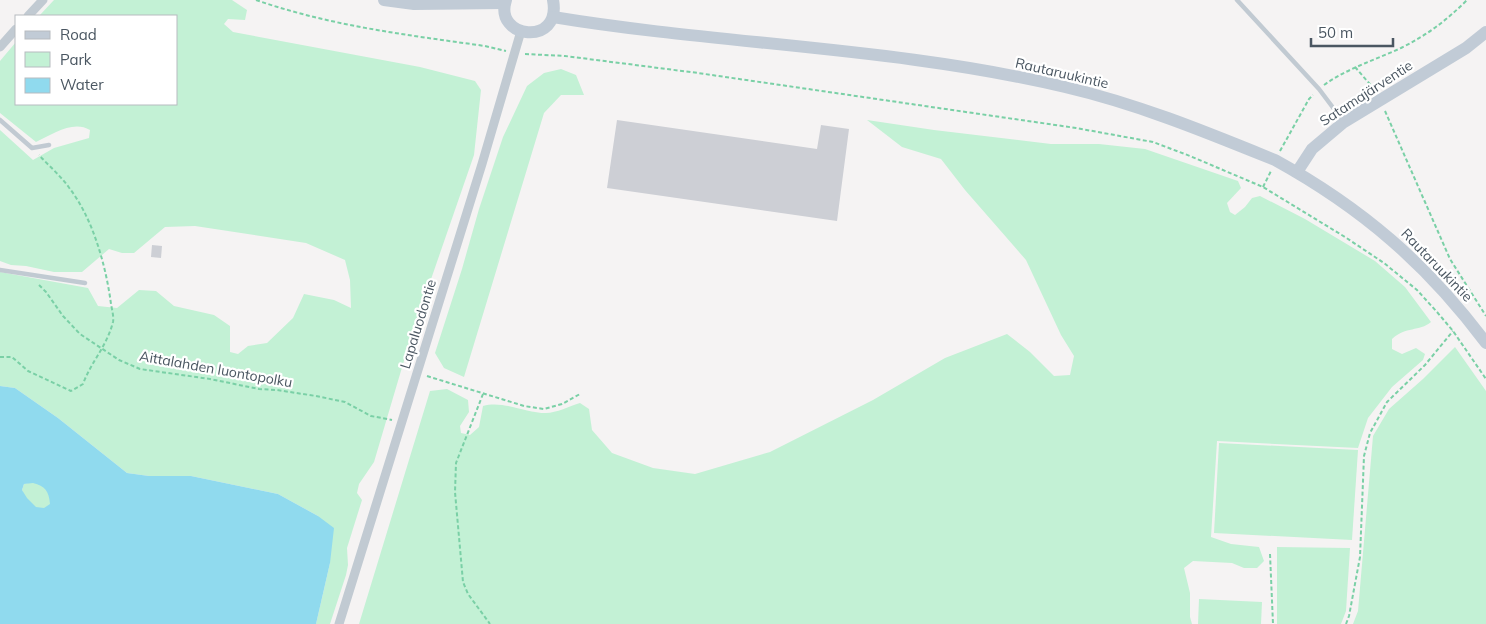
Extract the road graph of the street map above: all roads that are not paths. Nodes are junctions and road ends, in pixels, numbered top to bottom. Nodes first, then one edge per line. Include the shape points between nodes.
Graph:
1 (43, 0) edge
2 (384, 0) edge
3 (553, 0) edge
4 (1237, 0) edge
5 (506, 2) edge
6 (29, 15) edge
7 (553, 17) junction
8 (15, 30) edge
9 (521, 31) junction
10 (1486, 32) edge
11 (0, 47) edge
12 (0, 120) edge
13 (1344, 122) junction
14 (48, 145) dead end
15 (1297, 172) junction
16 (0, 270) edge
17 (85, 284) dead end
18 (1486, 343) edge
19 (339, 624) edge

1 - 6 street
2 - 5 main road via 414,4
3 - 7 main road
4 - 13 lane via 1319,89
5 - 9 main road via 508,20
7 - 9 main road via 543,29
7 - 15 main road, Rautaruukintie via 893,57 1056,85 1133,105 1276,160
8 - 11 street
9 - 19 street, Lapaluodontie
10 - 13 main road, Satamajärventie via 1459,53
12 - 14 lane via 32,148
13 - 15 main road, Satamajärventie via 1312,148
15 - 18 main road, Rautaruukintie via 1354,209 1389,237 1433,278
16 - 17 lane

